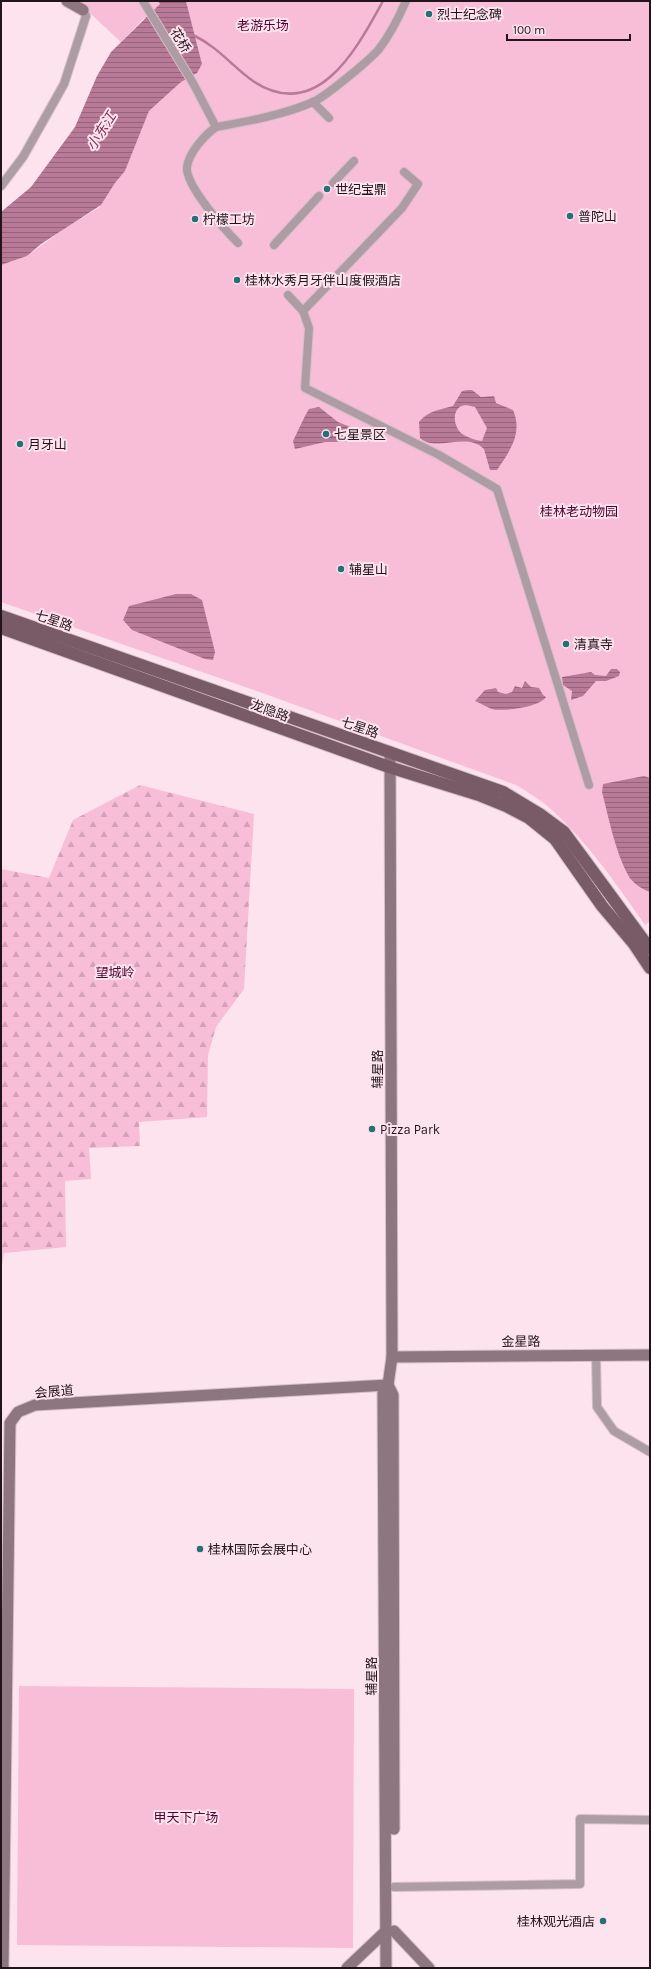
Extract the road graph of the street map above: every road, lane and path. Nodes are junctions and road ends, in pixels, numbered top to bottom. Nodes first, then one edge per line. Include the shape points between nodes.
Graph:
1 (67, 1) edge
2 (143, 1) edge
3 (406, 1) edge
4 (83, 10) joint
5 (313, 102) junction
6 (329, 118) dead end
7 (216, 127) junction
8 (354, 161) dead end
9 (404, 172) dead end
10 (333, 183) dead end
11 (1, 186) edge
12 (319, 196) dead end
13 (238, 243) dead end
14 (274, 245) dead end
15 (288, 295) dead end
16 (303, 311) junction
17 (1, 616) edge
18 (1, 628) edge
19 (390, 752) junction
20 (389, 768) junction
21 (589, 785) dead end
22 (650, 949) edge
23 (650, 968) edge
24 (596, 1354) junction
25 (650, 1355) edge
26 (392, 1357) junction
27 (388, 1385) junction
28 (650, 1452) edge
29 (5, 1537) edge
30 (3, 1736) edge
31 (650, 1820) edge
32 (394, 1886) junction
33 (390, 1931) junction
34 (4, 1968) edge
35 (347, 1968) edge
36 (386, 1968) edge
37 (394, 1968) edge
38 (429, 1968) edge

1 - 4 main road
2 - 7 street, 花桥 via 193,83
3 - 5 street via 401,14 379,49 324,96
4 - 11 street via 86,16 64,84 23,157
5 - 6 street
5 - 7 street via 258,119
7 - 13 street via 204,138 192,156 187,168 188,174 203,201
8 - 10 street
9 - 16 street via 418,184 402,208
12 - 14 street
15 - 16 street
16 - 21 street via 309,328 305,388 439,455 497,489
17 - 19 main road, 七星路
18 - 20 main road, 龙隐路
19 - 20 main road, 辅星路
19 - 22 main road, 七星路 via 503,792 564,832
20 - 23 main road, 龙隐路 via 479,795 529,818 555,839
20 - 26 main road, 辅星路
24 - 25 main road, 金星路
24 - 26 main road, 金星路
24 - 28 street via 597,1407 614,1431
26 - 27 main road, 辅星路
27 - 29 main road, 会展道 via 35,1405 18,1412 10,1423
27 - 32 main road, 辅星路 via 392,1395
27 - 33 main road, 辅星路 via 384,1393
29 - 30 main road, 会展道
30 - 34 main road, 会展道
31 - 32 street via 580,1819 580,1884
32 - 33 main road, 辅星路
33 - 35 main road
33 - 36 main road, 辅星路
33 - 37 main road, 辅星路
33 - 38 main road

